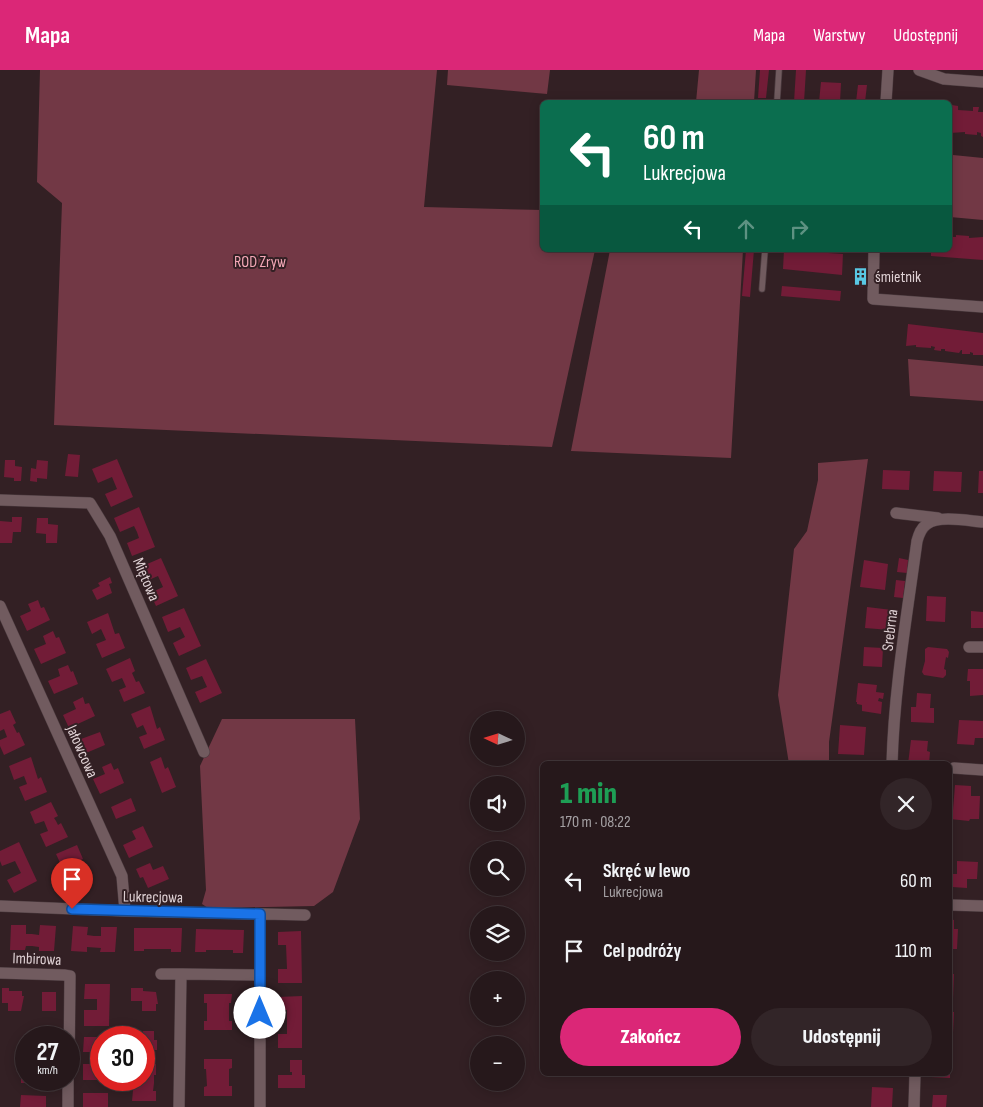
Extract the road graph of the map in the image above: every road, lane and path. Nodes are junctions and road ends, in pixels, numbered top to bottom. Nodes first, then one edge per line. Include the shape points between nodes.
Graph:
1 (779, 70) edge
2 (888, 70) edge
3 (919, 70) edge
4 (983, 82) edge
5 (777, 100) edge
6 (886, 100) edge
7 (765, 252) edge
8 (874, 252) edge
9 (762, 290) dead end
10 (983, 307) edge
11 (0, 500) edge
12 (896, 514) dead end
13 (947, 519) junction
14 (983, 522) edge
15 (0, 606) edge
16 (969, 646) dead end
17 (983, 647) edge
18 (204, 752) dead end
19 (892, 761) edge
20 (954, 768) dead end
21 (983, 770) edge
22 (952, 905) edge
23 (0, 906) edge
24 (983, 906) edge
25 (125, 912) junction
26 (260, 914) junction
27 (305, 915) dead end
28 (0, 973) edge
29 (161, 974) dead end
30 (181, 974) junction
31 (260, 975) junction
32 (69, 1026) edge
33 (915, 1076) edge
34 (68, 1091) edge
35 (68, 1107) edge
36 (179, 1107) edge
37 (260, 1107) edge
38 (914, 1107) edge

1 - 5 lane
2 - 6 street
3 - 4 street via 944,79
7 - 9 lane
8 - 10 street via 873,299
11 - 18 street, Miętowa via 90,503 110,536
12 - 13 street, Srebrna
13 - 14 street, Srebrna
13 - 19 street, Srebrna via 925,525 917,541 896,702
15 - 25 street, Jałowcowa via 122,876
16 - 17 street
20 - 21 street
22 - 24 street
23 - 25 street, Lukrecjowa
25 - 26 street, Lukrecjowa
26 - 27 street, Lukrecjowa
26 - 31 street
28 - 32 street, Imbirowa via 70,976
29 - 30 street
30 - 31 street
30 - 36 street
31 - 37 street
33 - 38 street
34 - 35 street

